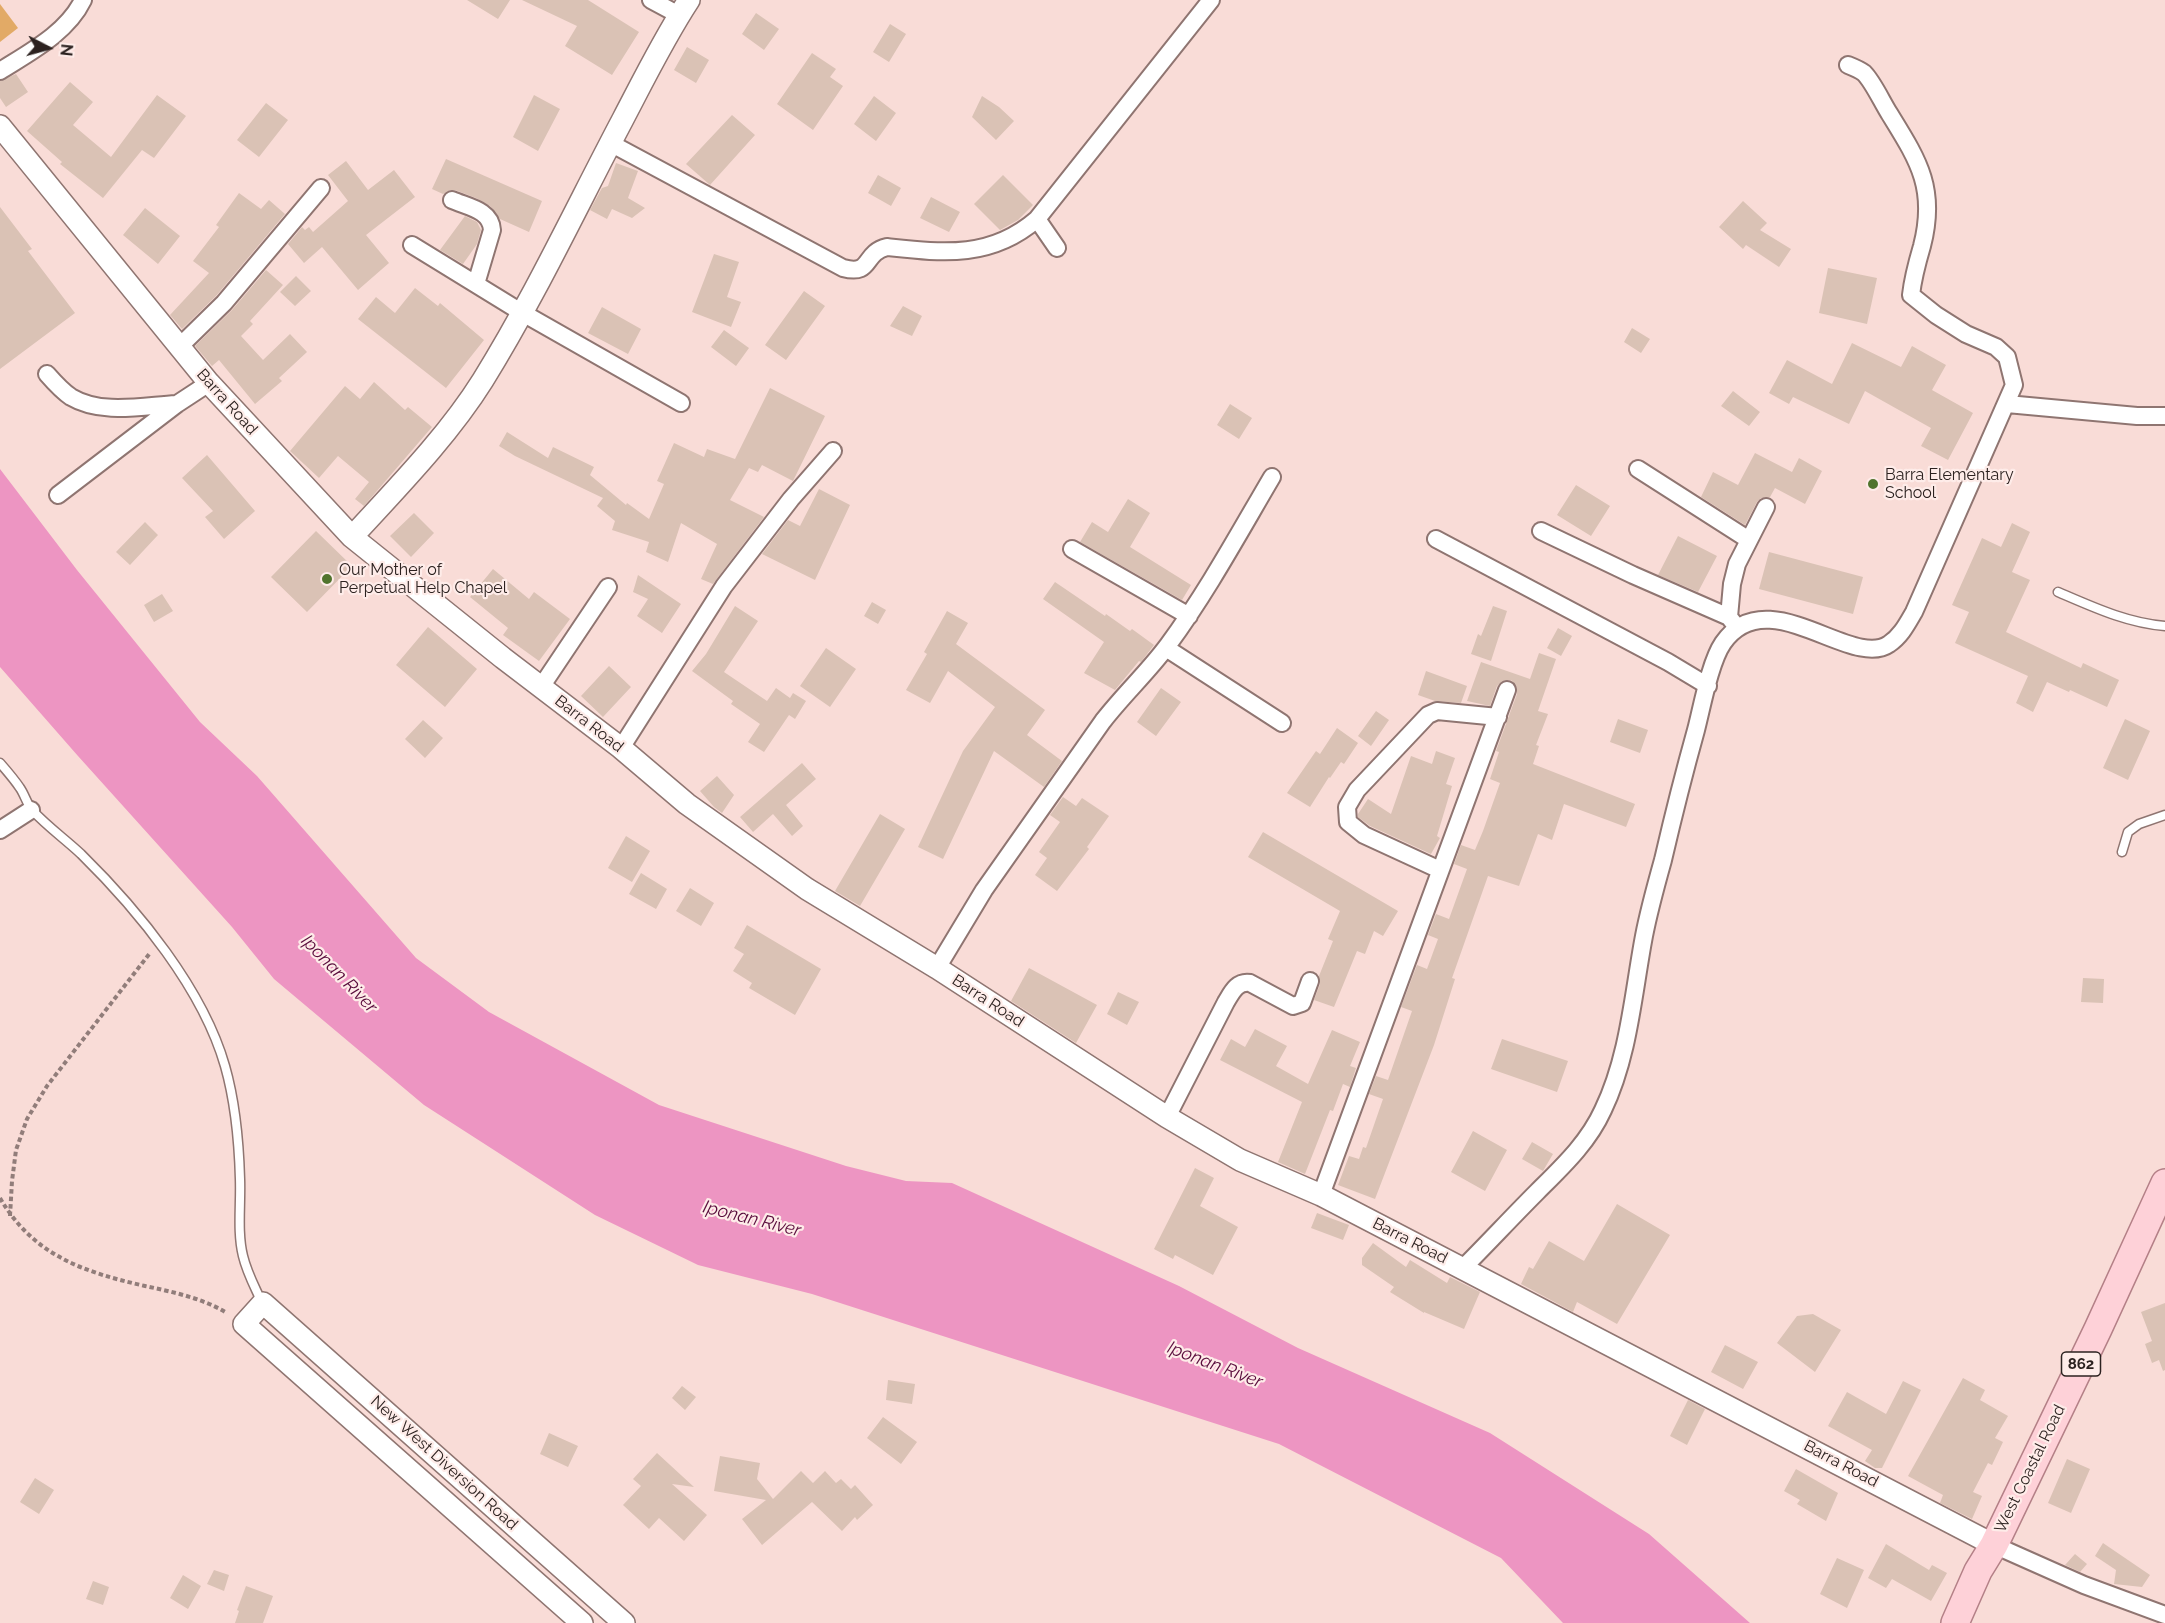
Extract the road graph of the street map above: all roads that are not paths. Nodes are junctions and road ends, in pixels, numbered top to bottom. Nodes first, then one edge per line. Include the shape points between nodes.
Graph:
1 (651, 0) edge
2 (1211, 0) edge
3 (77, 3) edge
4 (684, 8) edge
5 (1848, 65) dead end
6 (0, 70) edge
7 (0, 127) edge
8 (610, 143) junction
9 (321, 188) dead end
10 (452, 200) dead end
11 (1037, 219) junction
12 (412, 245) dead end
13 (1057, 248) dead end
14 (476, 284) junction
15 (521, 312) junction
16 (179, 347) junction
17 (47, 374) dead end
18 (209, 383) junction
19 (681, 403) dead end
20 (177, 404) junction
21 (2007, 404) junction
22 (2165, 416) edge
23 (833, 451) dead end
24 (1638, 469) dead end
25 (1272, 477) dead end
26 (58, 495) dead end
27 (1766, 507) dead end
28 (1541, 531) dead end
29 (352, 537) junction
30 (1436, 538) dead end
31 (1749, 540) junction
32 (1072, 549) dead end
33 (608, 587) dead end
34 (2058, 592) dead end
35 (1189, 616) junction
36 (1733, 622) junction
37 (2165, 626) edge
38 (1166, 648) junction
39 (1708, 686) junction
40 (541, 687) junction
41 (1506, 690) dead end
42 (1498, 717) junction
43 (1282, 723) dead end
44 (621, 748) junction
45 (0, 763) edge
46 (31, 810) junction
47 (2165, 815) edge
48 (0, 830) edge
49 (2122, 852) dead end
50 (1440, 870) junction
51 (937, 968) junction
52 (1310, 981) dead end
53 (1167, 1117) junction
54 (2165, 1183) edge
55 (1321, 1195) junction
56 (1463, 1268) junction
57 (263, 1303) junction
58 (1994, 1545) junction
59 (2165, 1615) edge
60 (582, 1623) edge
61 (624, 1623) edge
62 (1955, 1623) edge

1 - 4 street
2 - 11 street
3 - 6 street via 44,44
4 - 8 street
5 - 21 street via 1864,73 1923,176 1927,218 1911,295 1936,315 1996,347 2007,357 2014,385
7 - 16 street, Barra Road
8 - 11 street via 855,271 862,269 879,249 961,252 986,247 1016,234
8 - 15 street
9 - 16 street via 224,303
10 - 14 street via 487,215 491,221 492,230
11 - 13 street
12 - 14 street
14 - 15 street
15 - 19 street
15 - 29 street via 466,404 408,477
16 - 18 street, Barra Road
17 - 20 street via 68,395 85,404
18 - 20 street
18 - 29 street, Barra Road
20 - 26 street
21 - 22 street
21 - 36 street via 1914,612 1903,631 1887,646 1871,648 1846,643 1788,621
23 - 44 street via 724,586
24 - 31 street
25 - 35 street
27 - 31 street
28 - 36 street
29 - 40 street, Barra Road
30 - 39 street
31 - 36 street via 1732,584
32 - 35 street
33 - 40 street
34 - 37 lane via 2120,618
35 - 38 street
36 - 39 street
38 - 43 street
38 - 51 street via 1103,722 984,890
39 - 56 street via 1644,936 1621,1061 1604,1108 1592,1132 1572,1156
40 - 44 street, Barra Road
41 - 42 street
42 - 50 street
42 - 50 street via 1437,711 1428,715 1357,790 1347,807 1348,822 1364,835
44 - 51 street, Barra Road via 687,804 807,890
45 - 46 lane via 21,789
46 - 48 street
46 - 57 lane via 88,861 158,942 212,1027 226,1068 235,1119 243,1255
47 - 49 lane via 2128,832
50 - 55 street
51 - 53 street, Barra Road
52 - 53 street via 1302,1003 1293,1006 1250,983 1238,985
53 - 55 street, Barra Road via 1240,1160
54 - 58 main road, West Coastal Road / 862
55 - 56 street, Barra Road
56 - 58 street, Barra Road
57 - 60 street, New West Diversion Road via 244,1324
57 - 61 street, New West Diversion Road
58 - 59 street, Barra Road
58 - 62 main road, West Coastal Road / 862

